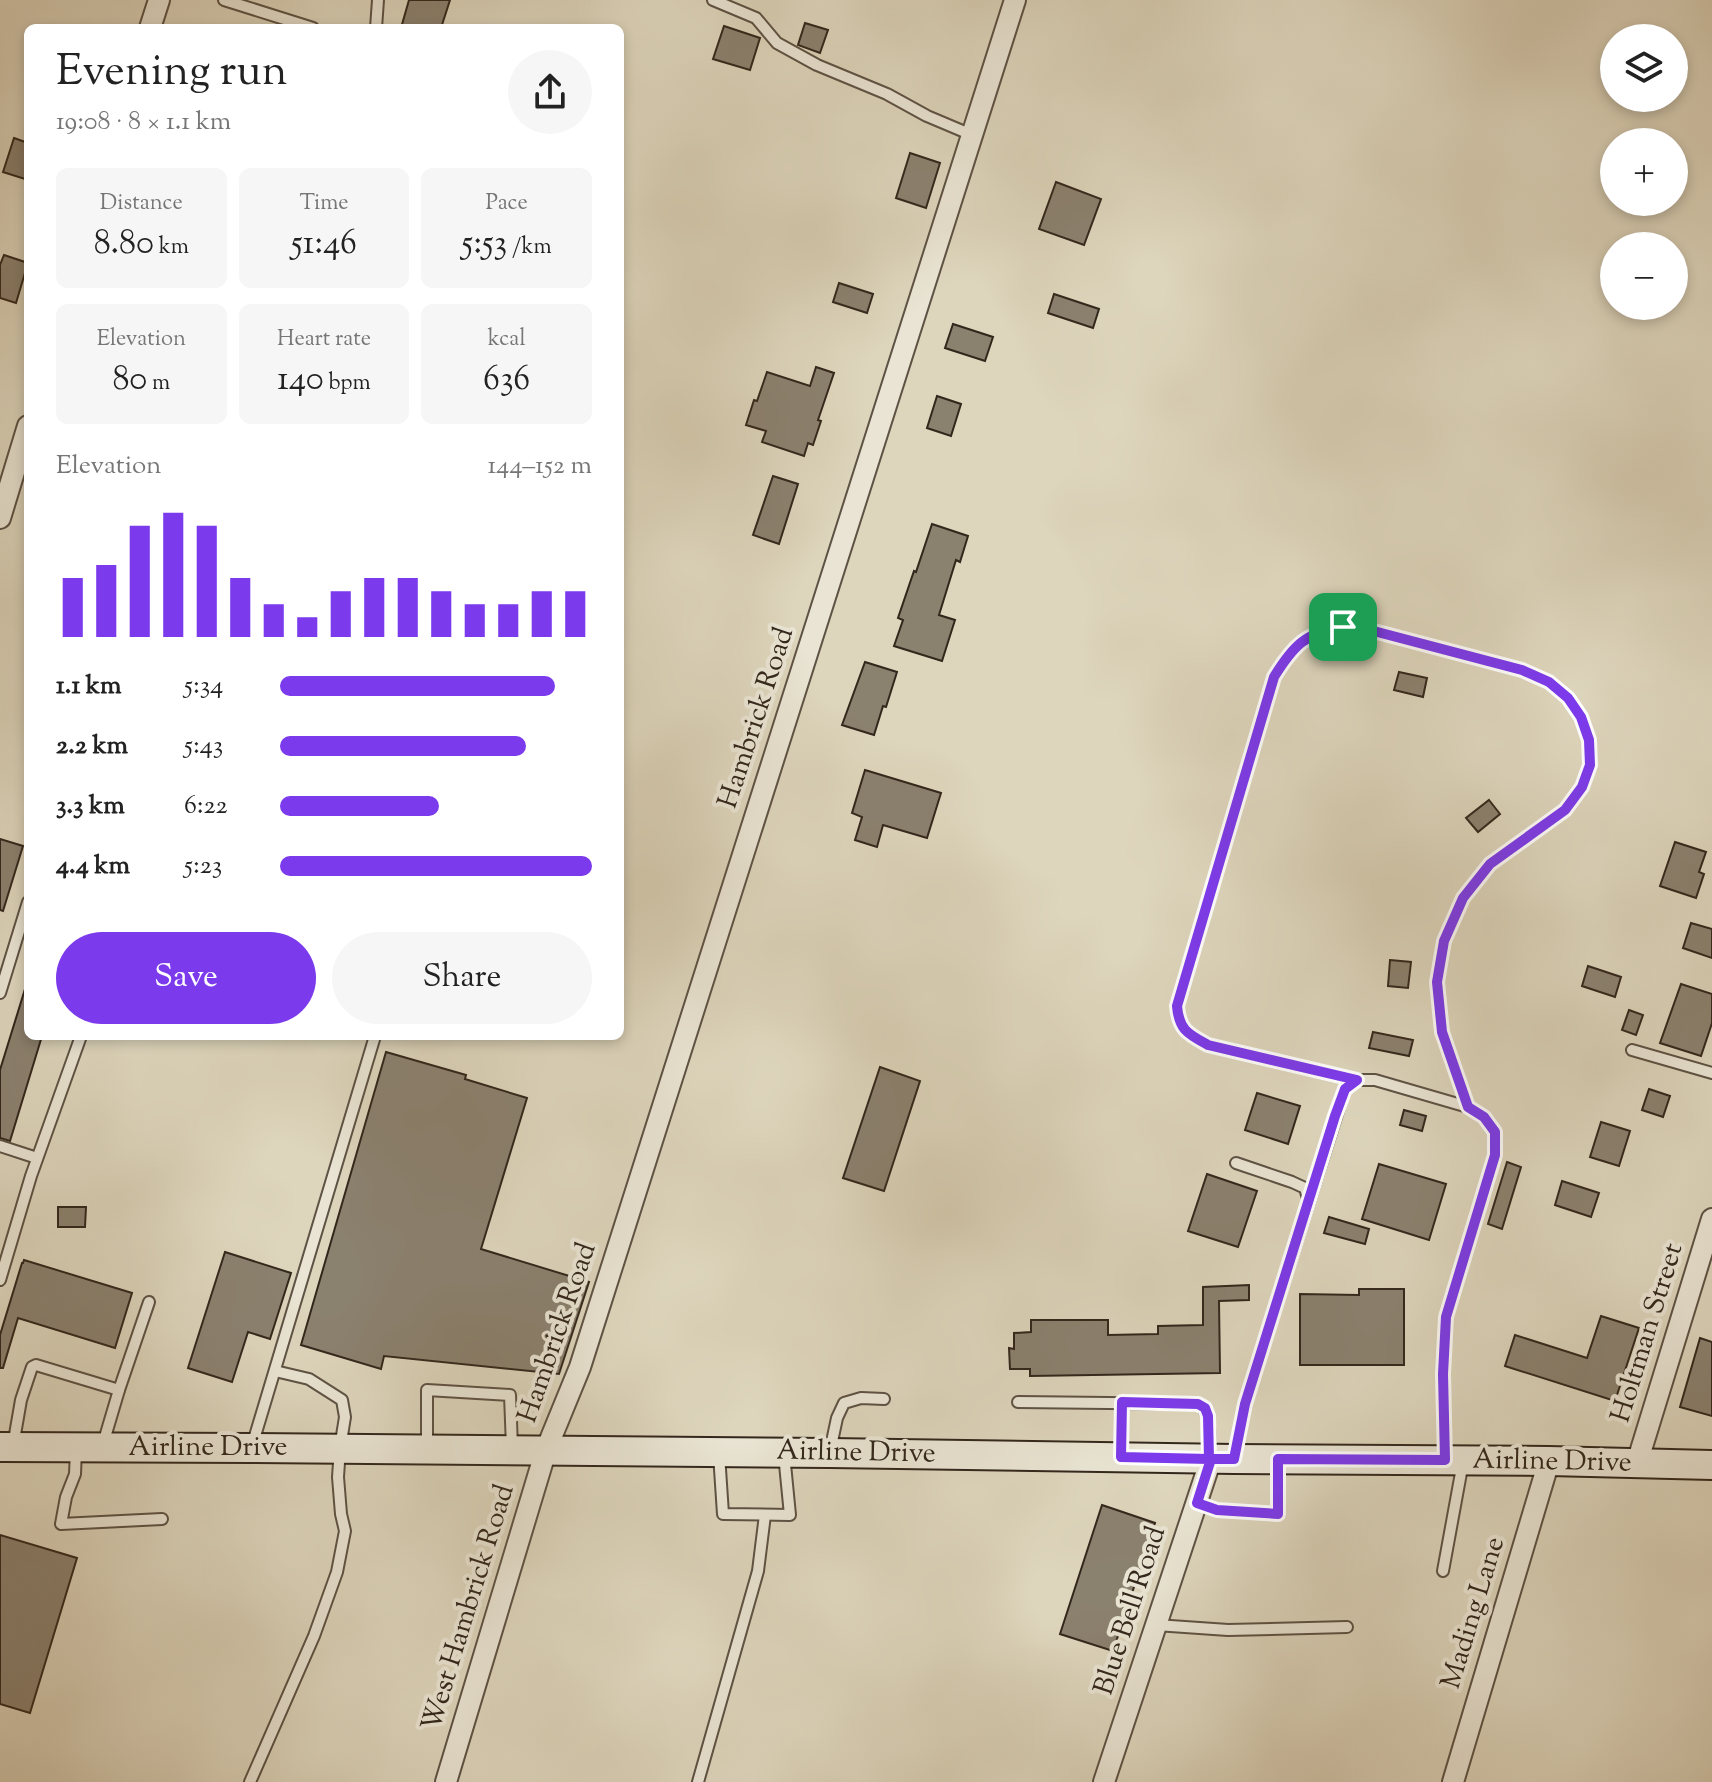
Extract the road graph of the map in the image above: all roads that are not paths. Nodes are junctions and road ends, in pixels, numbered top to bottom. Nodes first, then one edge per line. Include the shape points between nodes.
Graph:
1 (159, 0) edge
2 (224, 0) edge
3 (378, 0) edge
4 (713, 0) edge
5 (1015, 0) edge
6 (151, 24) edge
7 (286, 24) edge
8 (376, 24) edge
9 (972, 135) junction
10 (24, 439) edge
11 (0, 518) edge
12 (24, 915) edge
13 (0, 993) edge
14 (80, 1040) edge
15 (374, 1040) edge
16 (1632, 1050) dead end
17 (1712, 1073) edge
18 (1357, 1080) junction
19 (1468, 1107) junction
20 (0, 1146) edge
21 (37, 1158) junction
22 (1236, 1163) dead end
23 (1309, 1202) junction
24 (1712, 1219) edge
25 (0, 1280) edge
26 (149, 1302) dead end
27 (275, 1371) junction
28 (119, 1390) junction
29 (884, 1399) dead end
30 (1018, 1402) dead end
31 (1122, 1402) junction
32 (89, 1448) junction
33 (251, 1448) junction
34 (340, 1448) junction
35 (427, 1449) junction
36 (512, 1450) junction
37 (546, 1450) junction
38 (3, 1451) edge
39 (719, 1452) junction
40 (784, 1453) junction
41 (830, 1453) junction
42 (1121, 1457) junction
43 (1218, 1459) junction
44 (1278, 1459) junction
45 (1454, 1460) junction
46 (1549, 1461) junction
47 (1637, 1463) junction
48 (1712, 1465) edge
49 (1197, 1503) junction
50 (765, 1515) junction
51 (162, 1519) dead end
52 (1443, 1571) dead end
53 (1156, 1625) junction
54 (1347, 1627) dead end
55 (250, 1782) edge
56 (446, 1782) edge
57 (698, 1782) edge
58 (1104, 1782) edge
59 (1453, 1782) edge

1 - 6 street
2 - 7 lane
3 - 8 lane
4 - 9 lane via 756,18 777,43 817,65
5 - 9 street, Hambrick Road
9 - 37 street, Hambrick Road via 580,1367
10 - 11 street
12 - 13 lane
14 - 21 lane
15 - 27 lane
16 - 17 lane
18 - 19 lane via 1375,1080
18 - 19 lane via 1208,1045 1190,1036 1179,1022 1177,1006 1274,677 1303,640 1343,627 1536,676 1568,698 1589,740 1590,765 1582,787 1565,810 1490,864 1463,898 1444,941 1437,982 1442,1032
18 - 23 lane via 1345,1089
19 - 45 lane via 1495,1132 1495,1155 1446,1317 1443,1374
20 - 21 lane
21 - 25 lane
22 - 23 lane via 1305,1188
23 - 43 lane via 1245,1404
24 - 47 street, Holtman Street
26 - 28 lane
27 - 33 lane
27 - 34 lane via 309,1379 342,1400
28 - 32 lane
28 - 38 lane via 32,1367
29 - 41 lane via 844,1403
30 - 31 lane
31 - 42 lane
31 - 43 lane via 1205,1408
32 - 33 main road, Airline Drive
32 - 38 main road, Airline Drive
32 - 51 lane via 66,1497 61,1524
33 - 34 main road, Airline Drive
34 - 35 main road, Airline Drive
34 - 55 lane via 345,1531 337,1572
35 - 36 main road, Airline Drive
35 - 36 lane via 427,1390 510,1395
36 - 37 main road, Airline Drive
37 - 39 main road, Airline Drive
37 - 56 street, West Hambrick Road
39 - 40 main road, Airline Drive
39 - 50 lane via 723,1514
40 - 41 main road, Airline Drive
40 - 50 lane via 790,1515
41 - 42 main road, Airline Drive
42 - 43 main road, Airline Drive
43 - 44 main road, Airline Drive
43 - 49 street, Blue Bell Road
44 - 45 main road, Airline Drive
44 - 49 lane via 1278,1514 1217,1510
45 - 46 main road, Airline Drive
45 - 52 lane
46 - 47 main road, Airline Drive
46 - 59 street, Mading Lane
47 - 48 main road, Airline Drive
49 - 53 street, Blue Bell Road
50 - 57 lane via 758,1571
53 - 54 lane via 1228,1630
53 - 58 street, Blue Bell Road

